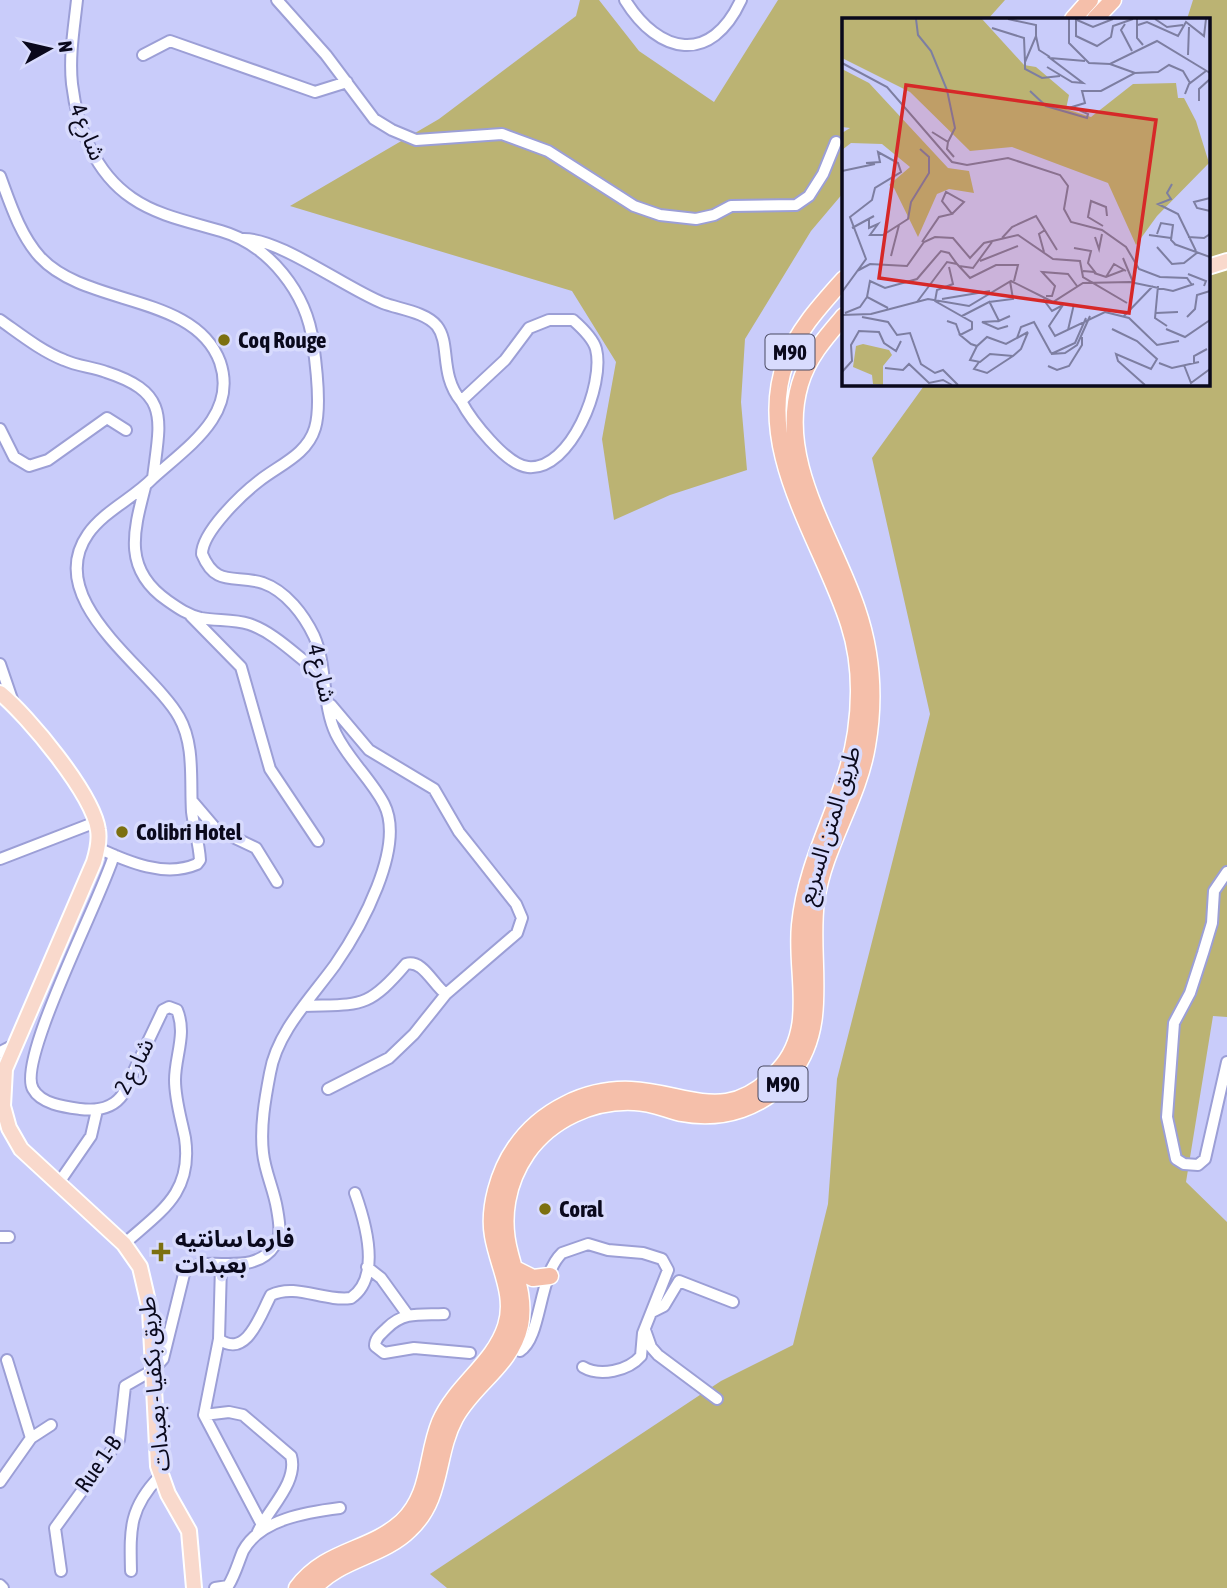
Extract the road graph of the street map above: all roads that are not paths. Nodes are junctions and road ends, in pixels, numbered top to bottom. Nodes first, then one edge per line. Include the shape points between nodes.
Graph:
1 (77, 0) edge
2 (277, 0) edge
3 (625, 0) edge
4 (741, 0) edge
5 (1090, 0) edge
6 (1113, 0) edge
7 (1074, 18) edge
8 (1096, 18) edge
9 (143, 55) dead end
10 (346, 82) junction
11 (836, 142) dead end
12 (0, 176) edge
13 (242, 239) junction
14 (1227, 261) edge
15 (1210, 266) edge
16 (842, 281) edge
17 (842, 319) edge
18 (0, 320) edge
19 (842, 335) edge
20 (461, 401) junction
21 (0, 429) edge
22 (126, 430) dead end
23 (795, 437) junction
24 (153, 478) junction
25 (145, 487) junction
26 (190, 614) junction
27 (0, 664) edge
28 (323, 675) junction
29 (0, 693) edge
30 (330, 703) junction
31 (15, 705) junction
32 (192, 802) junction
33 (96, 822) junction
34 (318, 841) dead end
35 (98, 848) junction
36 (114, 855) junction
37 (0, 859) edge
38 (1227, 872) edge
39 (277, 881) dead end
40 (446, 994) junction
41 (304, 1006) junction
42 (14, 1045) junction
43 (0, 1052) edge
44 (1227, 1062) edge
45 (328, 1088) dead end
46 (97, 1110) junction
47 (58, 1184) junction
48 (355, 1193) dead end
49 (124, 1244) junction
50 (221, 1266) junction
51 (367, 1267) junction
52 (515, 1269) junction
53 (550, 1276) junction
54 (733, 1302) dead end
55 (652, 1312) junction
56 (407, 1314) junction
57 (443, 1314) dead end
58 (645, 1329) junction
59 (219, 1339) junction
60 (520, 1351) dead end
61 (470, 1353) dead end
62 (7, 1360) dead end
63 (583, 1367) dead end
64 (153, 1370) junction
65 (717, 1399) dead end
66 (204, 1415) junction
67 (51, 1424) dead end
68 (31, 1438) junction
69 (160, 1476) junction
70 (0, 1482) edge
71 (340, 1508) dead end
72 (259, 1529) junction
73 (61, 1571) dead end
74 (131, 1571) dead end
75 (194, 1588) edge
76 (215, 1588) edge
77 (297, 1588) edge
78 (314, 1588) edge

1 - 13 street, شارع 4 via 72,82 82,128 99,163 117,186 147,207
2 - 10 street
3 - 4 street via 648,31 678,44 712,39
5 - 7 highway
6 - 8 highway
9 - 10 street via 170,41 315,92
10 - 11 street via 374,119 392,130 416,140 502,134 548,151 634,206 660,215 696,219 731,206 796,205 809,196 823,174
12 - 24 street via 40,258 78,283 177,318 214,349 224,383 217,417
13 - 20 street via 262,241 368,297 434,323 442,335 449,385
13 - 28 street, شارع 4 via 278,268 306,314 313,341 317,424 299,453 258,481 217,523 202,554 216,575 264,583 290,601 314,636
14 - 15 main road
16 - 77 highway, طريق المتن السريع / M90 via 793,345 781,377 776,410 785,466 849,625 859,692 847,773 815,852 804,897 800,928 803,1012 797,1043 769,1079 736,1099 702,1104 634,1090 607,1092 577,1099 527,1134 507,1163 495,1201 493,1235 509,1312 495,1350 461,1387 441,1419 425,1486 407,1516 388,1533 324,1562
17 - 23 highway, طريق المتن السريع / M90 via 808,364 797,402
18 - 24 street via 63,360 142,387 158,420
19 - 23 highway via 816,371
20 - 20 street via 536,324 558,318 573,320 596,346 598,375 586,415 545,465 529,467 514,461 468,416
21 - 22 street via 14,457 29,466 48,460 107,418
23 - 52 highway, طريق المتن السريع / M90 via 810,495 860,616 872,696 861,772 817,897 813,949 816,1011 811,1039 778,1089 744,1109 705,1116 622,1102 584,1110 547,1132 526,1155 509,1190 506,1231
24 - 25 street
25 - 26 street via 135,526 138,571 155,592
25 - 32 street via 89,533 79,555 81,585 102,629 181,720 190,749
26 - 28 street via 261,629
26 - 34 street via 241,667 270,769
27 - 31 street
28 - 30 street, شارع 4
29 - 31 main road, طريق بكفيا - بعبدات
30 - 40 street via 369,750 435,789 459,832 521,913 517,933
30 - 41 street, شارع 4 via 335,733 388,812 390,836 355,936
31 - 33 main road, طريق بكفيا - بعبدات via 75,781
32 - 36 street via 200,856 197,864 162,870
32 - 39 street via 216,829 256,848
33 - 35 main road, طريق بكفيا - بعبدات
33 - 37 street
35 - 36 street
35 - 42 main road, طريق بكفيا - بعبدات
36 - 46 street, شارع 2 via 43,1029 30,1073 33,1089 46,1100
38 - 44 street via 1214,891 1206,944 1190,993 1174,1023 1167,1118 1176,1159 1184,1164 1198,1165 1205,1159
40 - 41 street via 413,962 365,1002
40 - 45 street via 388,1058
41 - 50 street, شارع 4 via 274,1056 263,1124 263,1153 278,1214 278,1241 256,1261
42 - 43 street
42 - 47 main road, طريق بكفيا - بعبدات via 3,1082 5,1116 22,1149
46 - 47 street via 91,1136
46 - 49 street, شارع 2 via 121,1097 163,1010 177,1010 182,1028 175,1083 186,1174 173,1198
47 - 49 main road, طريق بكفيا - بعبدات
48 - 51 street via 367,1235
49 - 64 main road, طريق بكفيا - بعبدات via 141,1267 147,1290
50 - 59 street
50 - 64 street, شارع 4 via 198,1265 184,1274 168,1350
51 - 56 street via 381,1278
51 - 59 street via 360,1289 351,1298 282,1290 271,1295 245,1340 233,1345
52 - 53 highway via 533,1278
52 - 78 highway, طريق المتن السريع / M90 via 522,1304 518,1333 507,1357 454,1421 430,1504 397,1541 341,1566
53 - 55 street via 562,1253 588,1244 659,1257 668,1270
53 - 60 street via 532,1337
54 - 55 street via 679,1281 664,1306
55 - 58 street
56 - 57 street
56 - 61 street via 377,1338 379,1352 414,1348
58 - 63 street via 641,1356 634,1363 604,1373
58 - 65 street via 658,1355
59 - 66 street
62 - 68 street
64 - 69 main road, طريق بكفيا - بعبدات
64 - 73 street, Rue 1-B via 125,1386 119,1440 55,1528
66 - 72 street
66 - 72 street via 243,1415 291,1456 283,1491
67 - 68 street
68 - 70 street
69 - 74 street via 141,1497 132,1519
69 - 75 main road, طريق بكفيا - بعبدات via 189,1531
71 - 72 street via 303,1513
72 - 76 street via 228,1586

